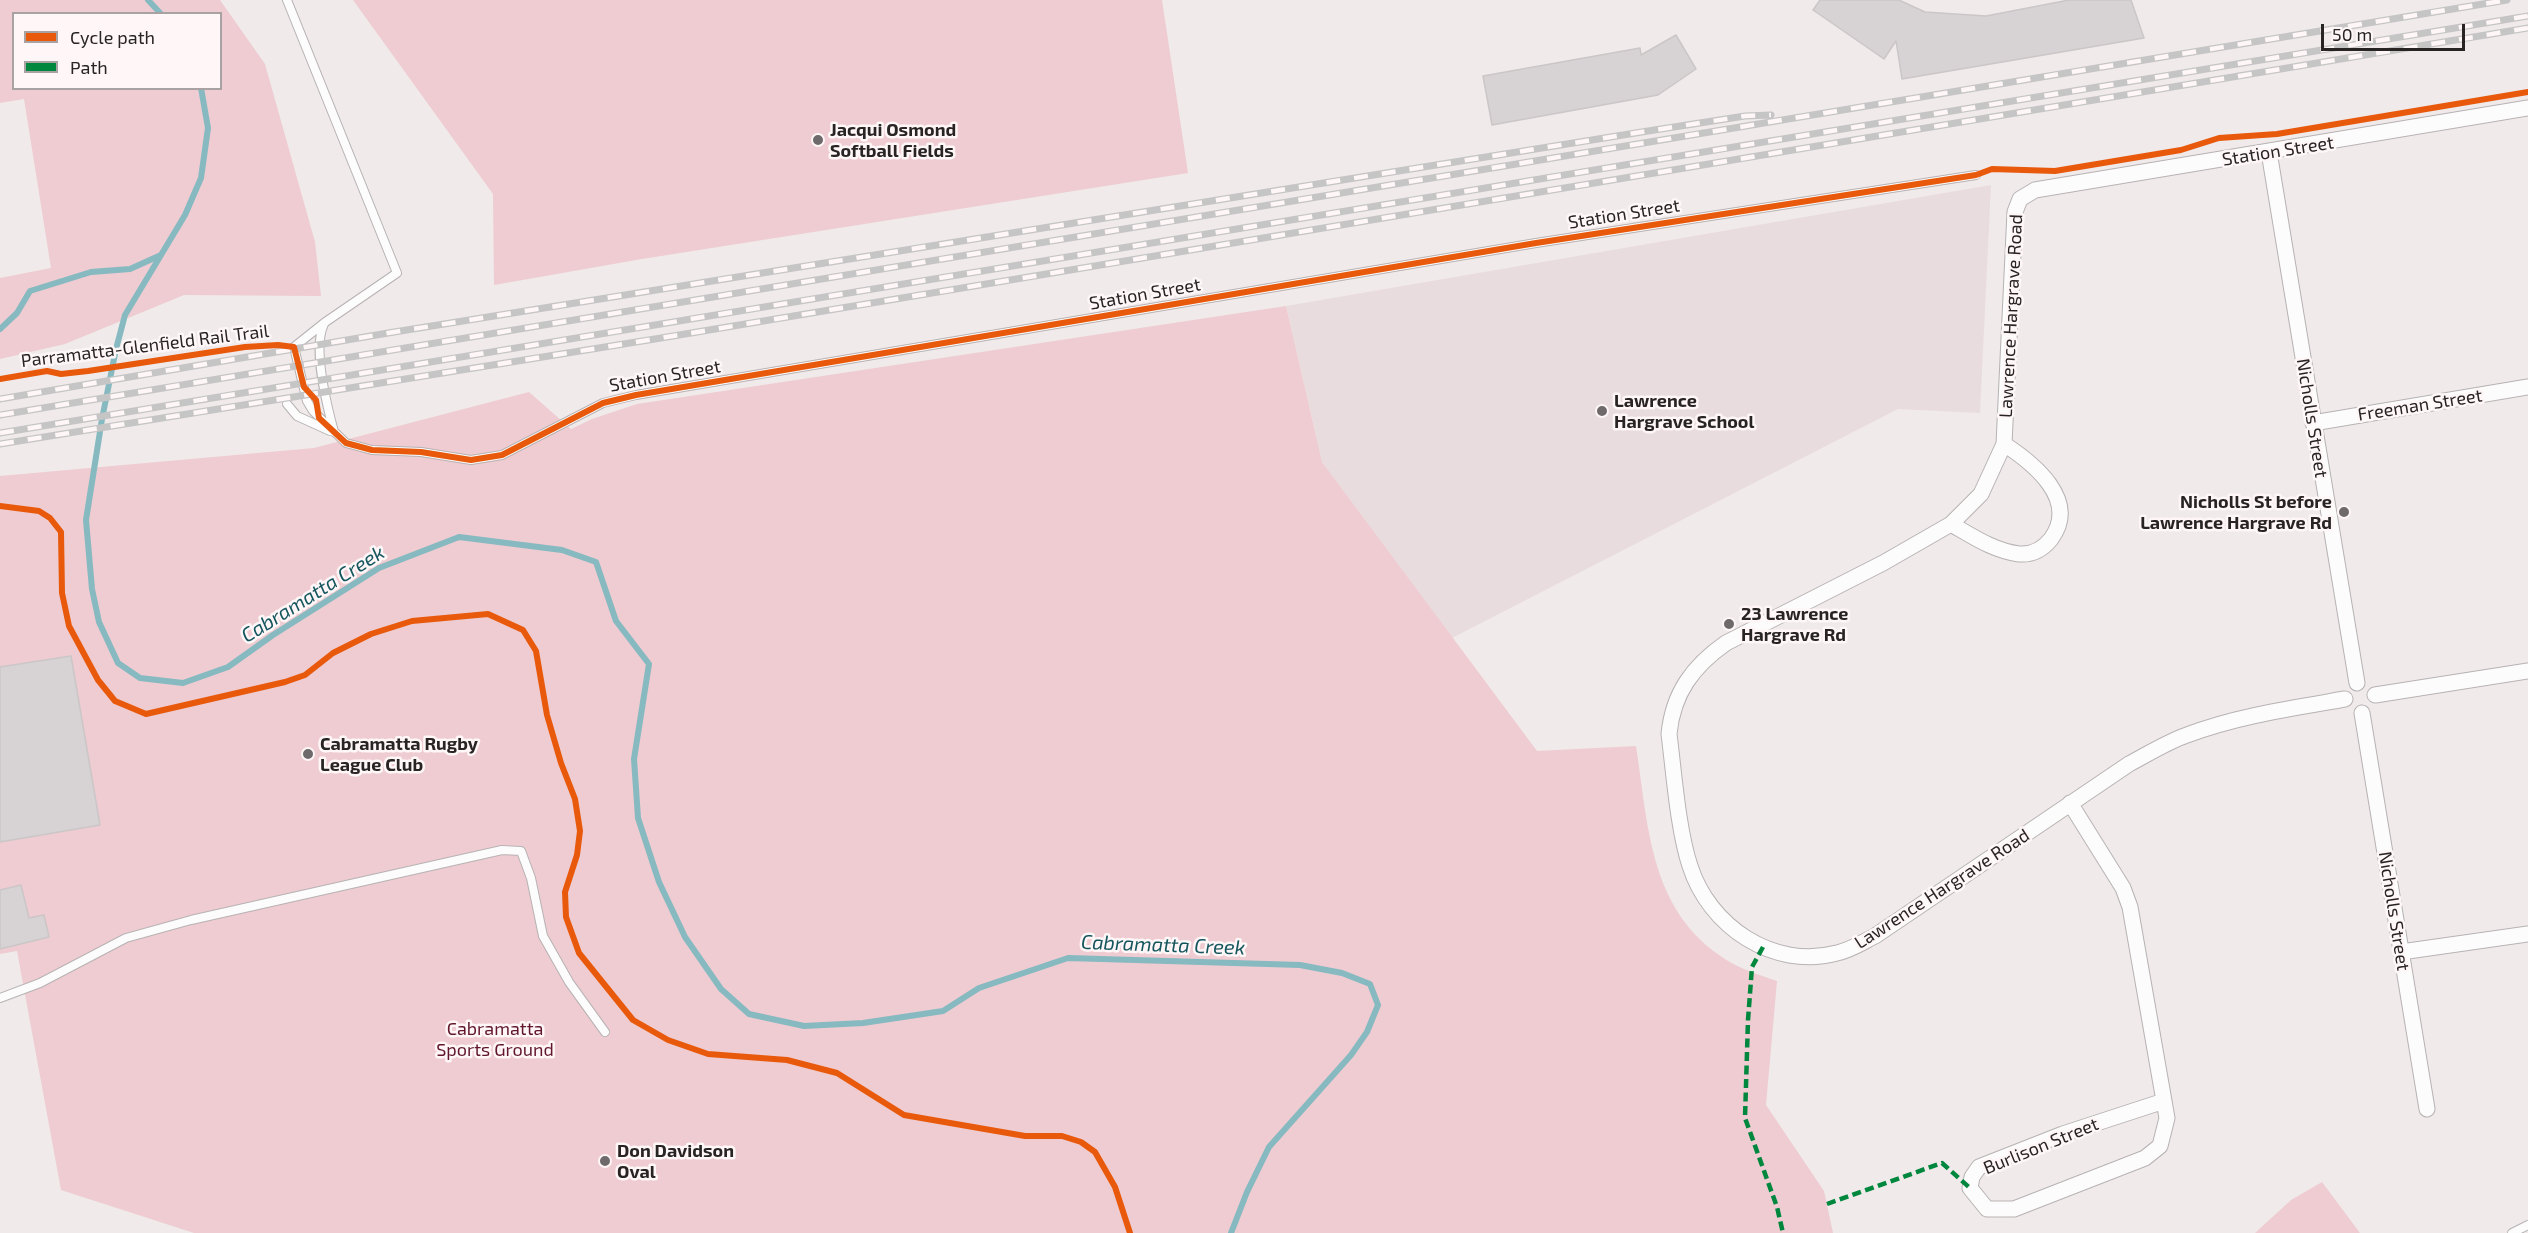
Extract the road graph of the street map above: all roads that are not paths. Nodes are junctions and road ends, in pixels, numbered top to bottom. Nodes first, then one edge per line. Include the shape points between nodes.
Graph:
1 (287, 0) edge
2 (2528, 108) edge
3 (2269, 152) junction
4 (1976, 175) dead end
5 (2028, 193) joint
6 (324, 323) junction
7 (2528, 387) edge
8 (287, 405) dead end
9 (2313, 423) junction
10 (334, 433) junction
11 (2004, 444) junction
12 (1951, 524) junction
13 (2528, 671) edge
14 (2357, 683) junction
15 (2375, 695) junction
16 (2346, 699) junction
17 (2362, 713) junction
18 (2070, 803) junction
19 (2528, 934) edge
20 (2401, 952) junction
21 (0, 998) edge
22 (605, 1032) dead end
23 (2164, 1101) junction
24 (2427, 1109) dead end
25 (2528, 1225) edge
26 (2512, 1233) edge

1 - 6 lane via 397,273
2 - 3 street, Station Street
3 - 5 street, Station Street
3 - 9 street, Nicholls Street
4 - 10 lane, Station Street via 1536,243 636,395 603,403 501,455 471,460 372,450 346,443
5 - 11 street, Lawrence Hargrave Road via 2020,199 2015,212
6 - 10 lane via 319,334 325,399
6 - 10 lane via 294,347 307,401
7 - 9 street, Freeman Street
8 - 10 lane, Station Street via 297,416
9 - 14 street, Nicholls Street
11 - 12 street, Lawrence Hargrave Road via 1982,494
11 - 12 street, Lawrence Hargrave Road via 2033,463 2054,493 2060,519 2056,531 2041,549 2020,554 1977,540
12 - 18 street, Lawrence Hargrave Road via 1726,643 1691,673 1678,695 1669,734 1683,832 1695,881 1715,912 1756,945 1805,956 1837,953 1875,936
13 - 15 street
14 - 15 street via 2369,685
14 - 16 street via 2348,689
15 - 17 street via 2373,706
16 - 17 street via 2349,707
16 - 18 street, Lawrence Hargrave Road via 2245,718 2187,735 2129,764
17 - 20 street, Nicholls Street
18 - 23 street, Burlison Street via 2118,878 2130,907
19 - 20 street
20 - 24 street, Nicholls Street
21 - 22 lane via 40,984 126,938 502,850 521,851 543,936 569,982
23 - 23 street, Burlison Street via 2167,1118 2160,1146 2145,1158 2014,1209 1987,1209 1970,1188 1979,1167
25 - 26 lane

